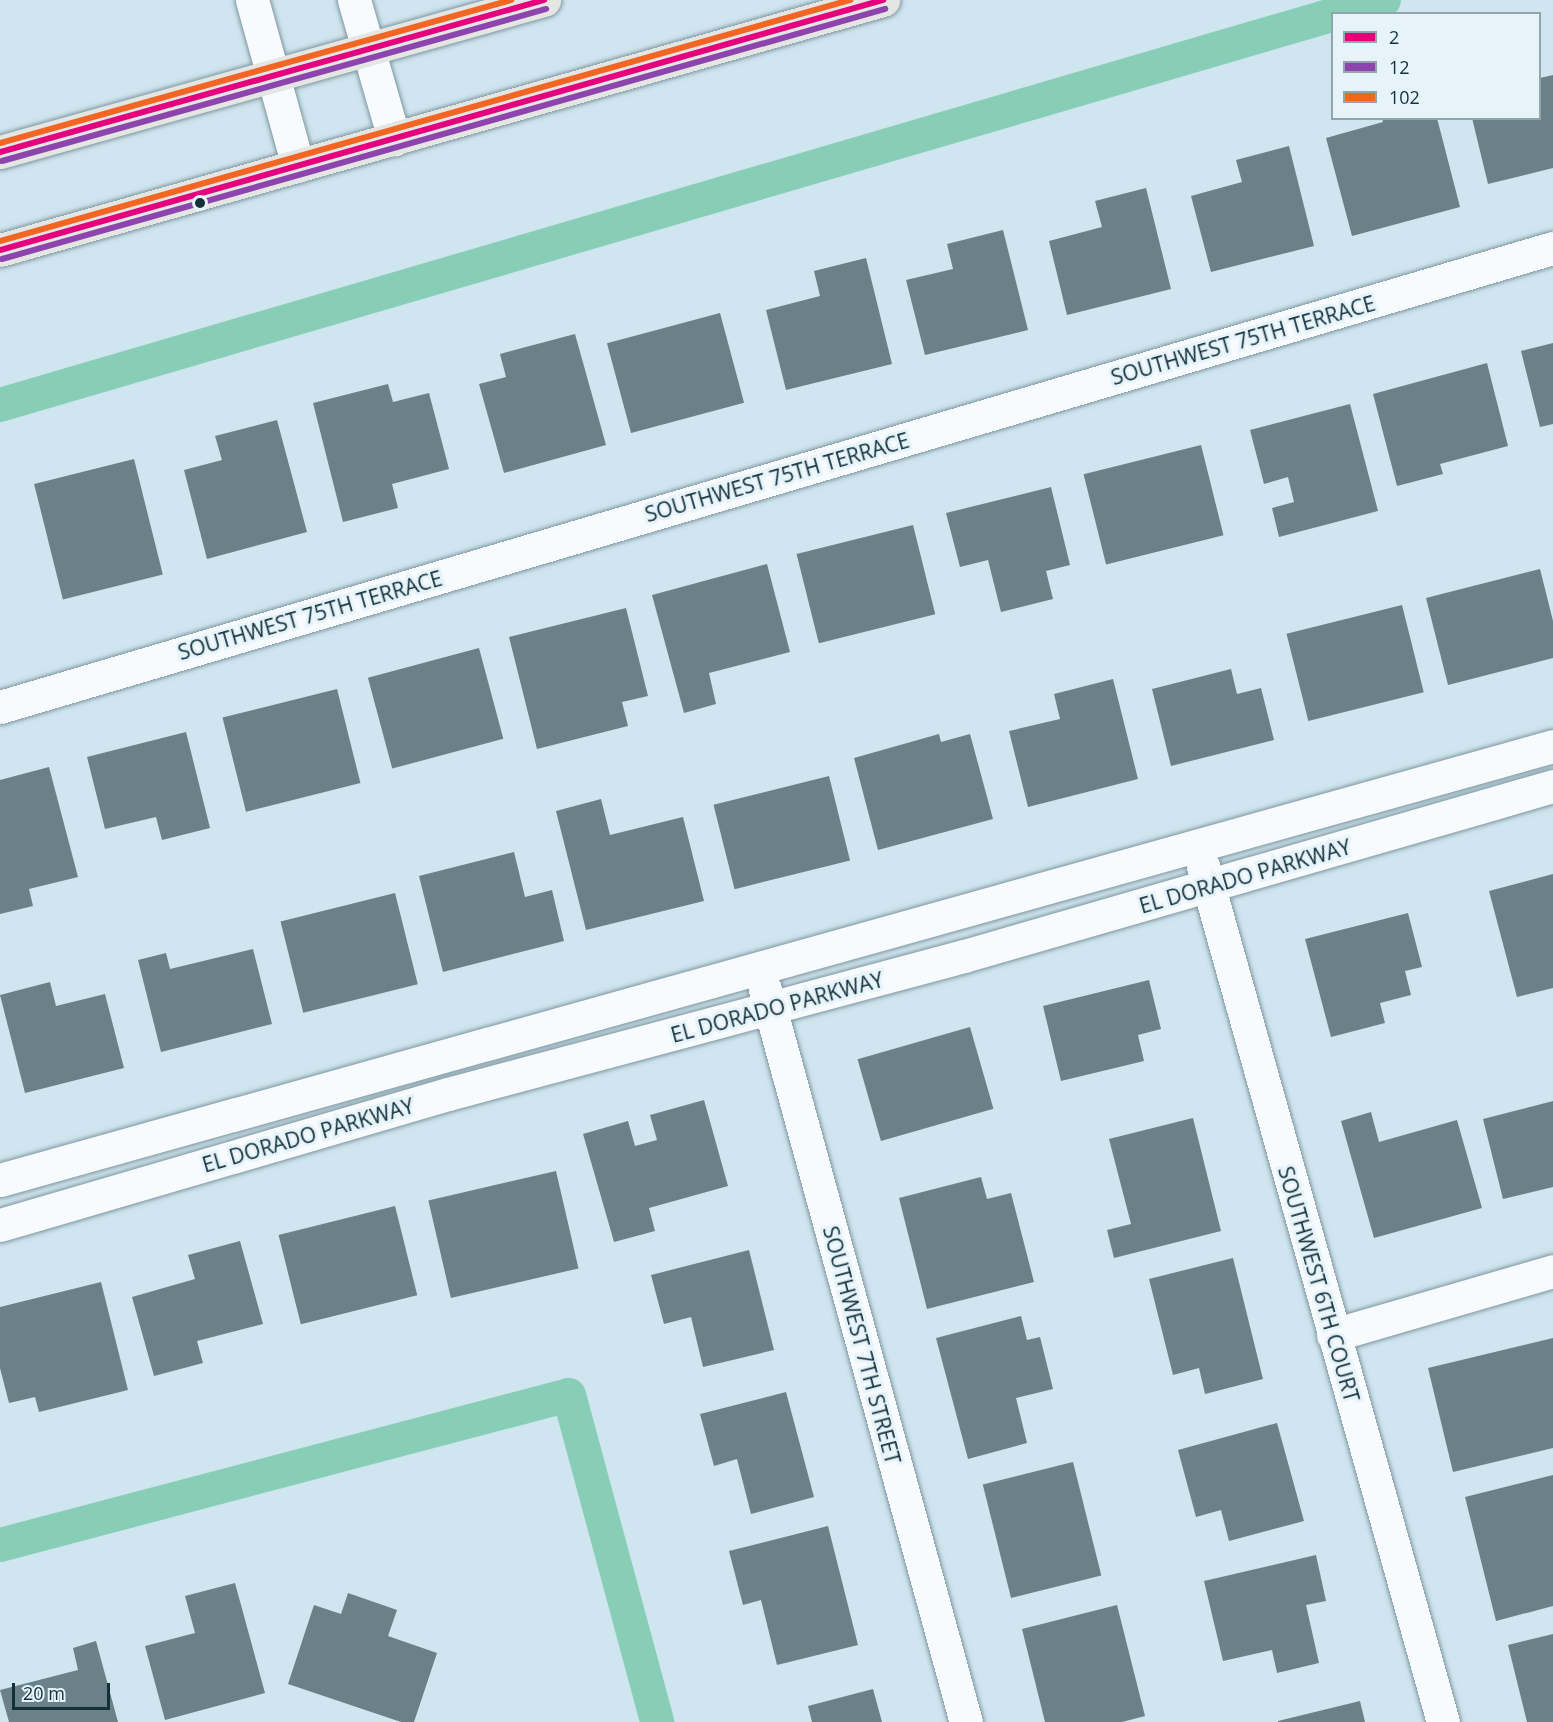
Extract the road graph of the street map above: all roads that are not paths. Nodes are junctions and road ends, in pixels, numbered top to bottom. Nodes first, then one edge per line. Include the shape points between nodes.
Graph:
1 (252, 0) edge
2 (354, 0) edge
3 (544, 0) edge
4 (884, 0) edge
5 (368, 49) junction
6 (273, 76) junction
7 (394, 139) junction
8 (0, 152) edge
9 (298, 166) junction
10 (1553, 248) edge
11 (0, 250) edge
12 (0, 707) edge
13 (1553, 746) edge
14 (1553, 786) edge
15 (1198, 845) junction
16 (1209, 886) junction
17 (759, 968) junction
18 (770, 1009) junction
19 (0, 1180) edge
20 (0, 1225) edge
21 (1553, 1271) edge
22 (1333, 1335) junction
23 (966, 1722) edge
24 (1443, 1722) edge

1 - 6 street
2 - 5 street
3 - 5 main road
4 - 7 main road
5 - 6 main road
5 - 7 street
6 - 8 main road
6 - 9 street
7 - 9 main road
9 - 11 main road
10 - 12 street, SOUTHWEST 75TH TERRACE
13 - 15 street, EL DORADO PARKWAY
14 - 16 street, EL DORADO PARKWAY
15 - 16 street, SOUTHWEST 6TH COURT
15 - 17 street, EL DORADO PARKWAY
16 - 18 street, EL DORADO PARKWAY
16 - 22 street, SOUTHWEST 6TH COURT
17 - 18 street, SOUTHWEST 7TH STREET
17 - 19 street, EL DORADO PARKWAY
18 - 20 street, EL DORADO PARKWAY via 448,1094
18 - 23 street, SOUTHWEST 7TH STREET
21 - 22 street
22 - 24 street, SOUTHWEST 6TH COURT

